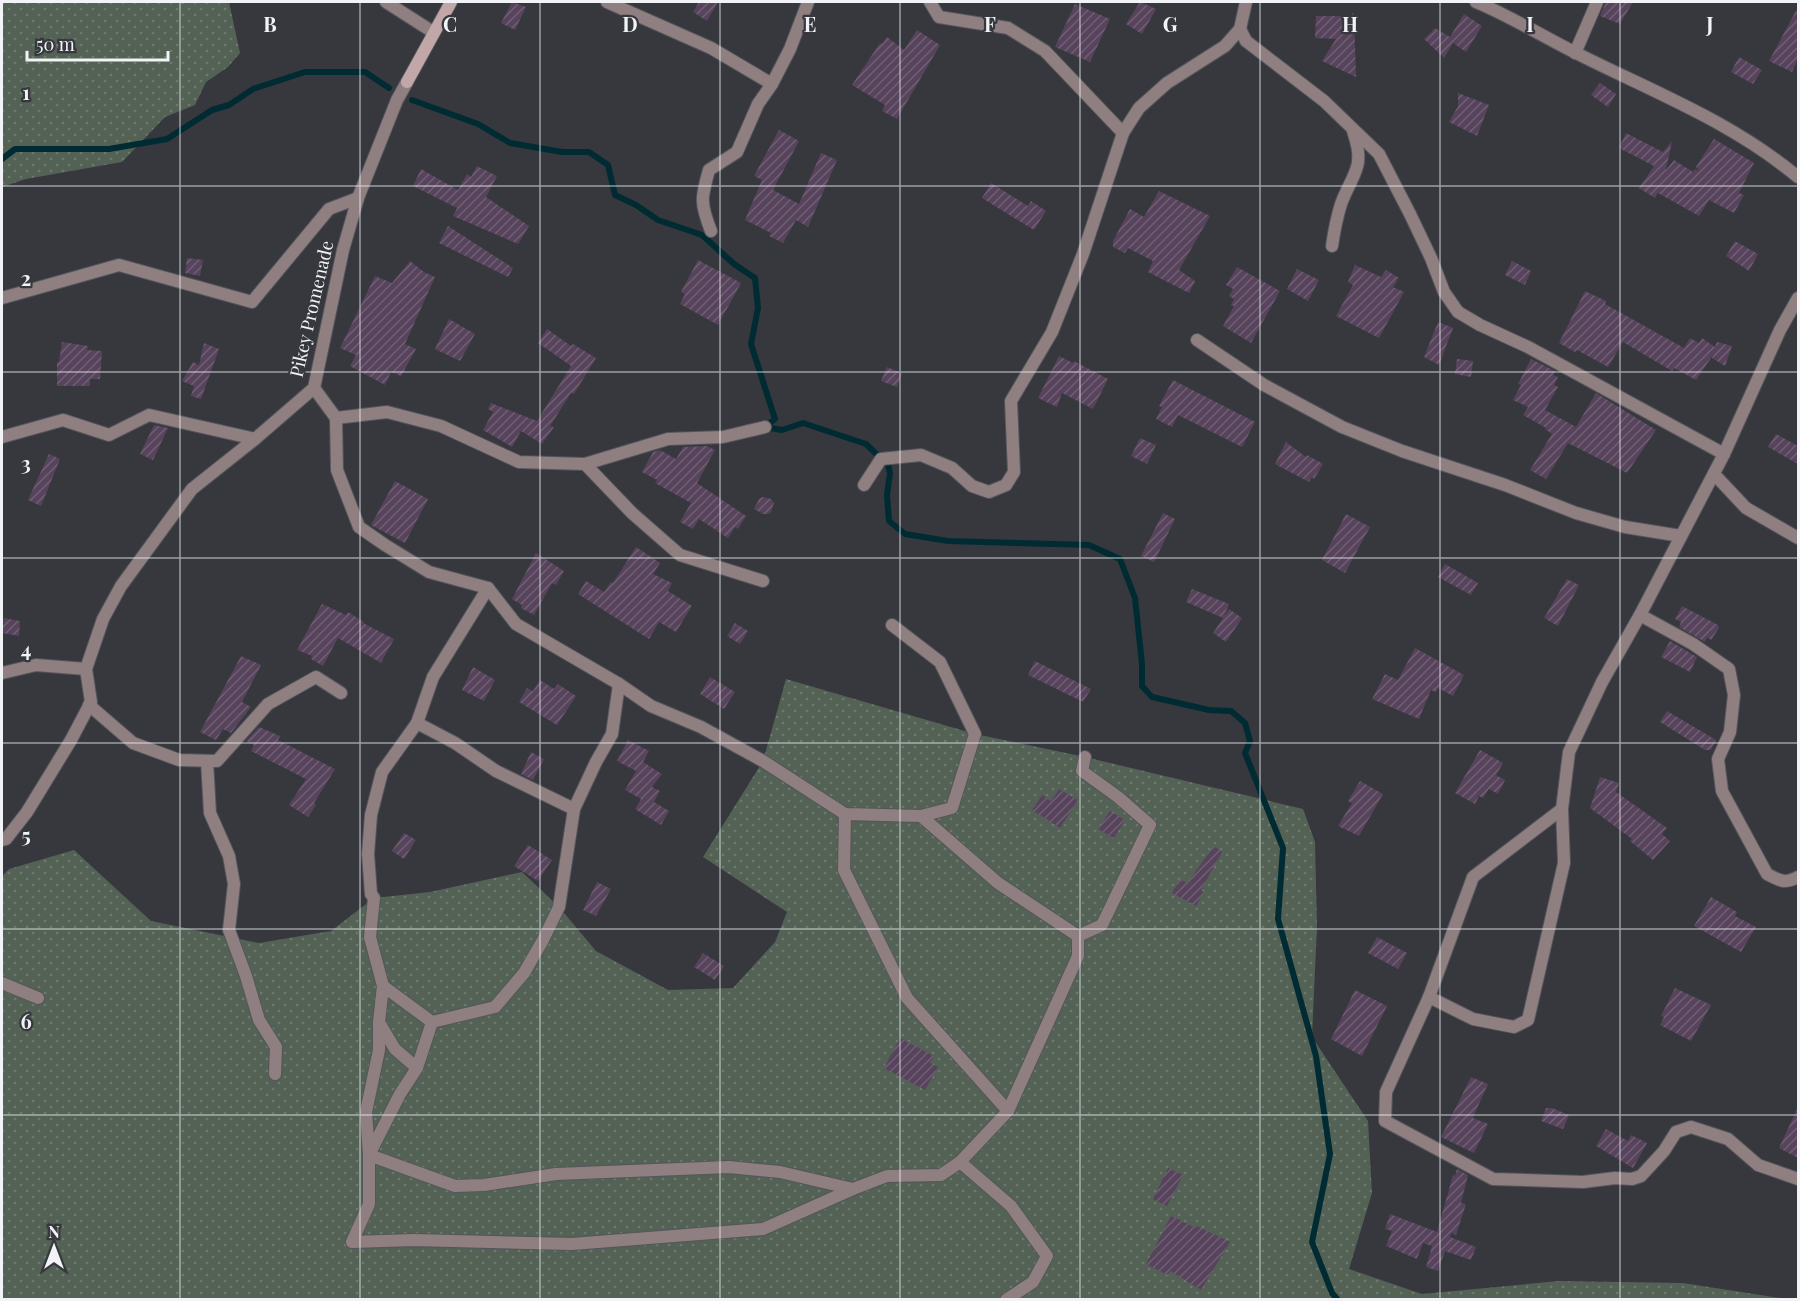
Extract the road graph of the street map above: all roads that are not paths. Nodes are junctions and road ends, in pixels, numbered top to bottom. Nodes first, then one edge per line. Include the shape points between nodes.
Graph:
1 (386, 2) edge
2 (451, 2) edge
3 (607, 2) edge
4 (808, 2) edge
5 (930, 2) edge
6 (1245, 2) edge
7 (1476, 2) edge
8 (1597, 2) edge
9 (1240, 29) junction
10 (433, 32) junction
11 (1575, 53) junction
12 (772, 84) junction
13 (1351, 128) junction
14 (1123, 134) junction
15 (1798, 177) edge
16 (358, 198) junction
17 (711, 231) dead end
18 (1332, 246) dead end
19 (2, 298) edge
20 (1798, 298) edge
21 (1197, 340) dead end
22 (314, 388) junction
23 (336, 418) junction
24 (765, 427) dead end
25 (2, 437) edge
26 (255, 440) junction
27 (1724, 454) junction
28 (585, 464) junction
29 (1714, 474) junction
30 (864, 485) dead end
31 (1681, 536) junction
32 (1798, 538) edge
33 (763, 581) dead end
34 (488, 588) junction
35 (1640, 615) junction
36 (892, 625) dead end
37 (86, 669) junction
38 (2, 673) edge
39 (619, 684) junction
40 (341, 693) dead end
41 (89, 705) junction
42 (417, 723) junction
43 (1085, 757) dead end
44 (207, 761) junction
45 (574, 809) junction
46 (1562, 809) junction
47 (845, 814) junction
48 (921, 816) junction
49 (2, 840) edge
50 (1798, 876) edge
51 (1078, 936) junction
52 (2, 983) edge
53 (383, 986) junction
54 (1429, 997) junction
55 (38, 998) dead end
56 (379, 1022) junction
57 (432, 1022) junction
58 (417, 1068) junction
59 (275, 1074) dead end
60 (1008, 1110) junction
61 (369, 1155) junction
62 (960, 1162) junction
63 (1798, 1179) edge
64 (853, 1189) junction
65 (1006, 1299) edge

1 - 10 street
2 - 10 street, Pikey Promenade
3 - 12 street via 711,48
4 - 12 street
5 - 14 street via 939,18 1008,28 1045,51
6 - 9 street
7 - 11 street
8 - 11 street
9 - 13 street via 1246,41 1324,101
9 - 14 street via 1225,46 1167,83 1139,108
10 - 16 street, Pikey Promenade via 397,100
11 - 15 street via 1734,131
12 - 17 street via 758,104 737,152 709,170 702,207
13 - 18 street via 1359,158 1357,172 1341,203
13 - 27 street via 1379,154 1444,292 1458,312
14 - 30 street via 1052,332 1011,401 1014,472 1006,485 989,492 972,486 952,468 921,455 881,459
16 - 19 street via 329,209 252,302 119,265
16 - 22 street, Pikey Promenade
20 - 27 street
21 - 31 street via 1264,385 1342,427 1576,513 1625,527
22 - 23 street
22 - 26 street, Pikey Promenade
23 - 28 street via 387,412 441,426 519,462
23 - 34 street via 338,470 359,527 429,572
24 - 28 street via 723,437 668,438
25 - 26 street via 63,420 109,435 149,415
26 - 37 street, Pikey Promenade via 192,489 121,586 103,619
27 - 29 street
28 - 33 street via 680,555
29 - 31 street
29 - 32 street via 1746,508
31 - 35 street
34 - 39 street via 516,624
34 - 42 street via 433,677
35 - 46 street via 1569,752
35 - 50 street via 1729,669 1734,695 1730,732 1718,759 1722,791 1767,874 1790,882
36 - 48 street via 940,662 975,734 952,808
37 - 38 street via 36,665
37 - 41 street
39 - 45 street via 612,734
39 - 47 street via 651,706 701,727 763,761
40 - 44 street via 316,677 268,704 217,761
41 - 44 street via 133,743 179,760
41 - 49 street via 27,812
42 - 45 street via 496,771
42 - 53 street via 382,772 371,815 368,854 374,898 370,937
43 - 51 street via 1082,771 1150,825 1102,925
44 - 59 street via 210,813 229,856 234,884 229,930 259,1020 276,1047
45 - 57 street via 559,907 524,973 495,1007
46 - 54 street via 1473,877
46 - 54 street via 1564,863 1528,1020 1514,1027 1473,1019
47 - 48 street
47 - 60 street via 844,870 907,998
48 - 51 street via 998,883
51 - 60 street via 1078,956
52 - 55 street
53 - 56 street
53 - 57 street
54 - 63 street via 1386,1092 1385,1121 1493,1179 1632,1179 1641,1176 1676,1132 1691,1127 1728,1139 1758,1165
56 - 58 street via 394,1049
56 - 61 street via 379,1050 366,1112
57 - 58 street
58 - 61 street
60 - 62 street
61 - 64 street via 455,1186 556,1174 729,1167 780,1172
61 - 64 street via 369,1204 352,1242 572,1244 763,1229
62 - 64 street via 941,1175 886,1176
62 - 65 street via 1011,1206 1047,1256 1033,1282

